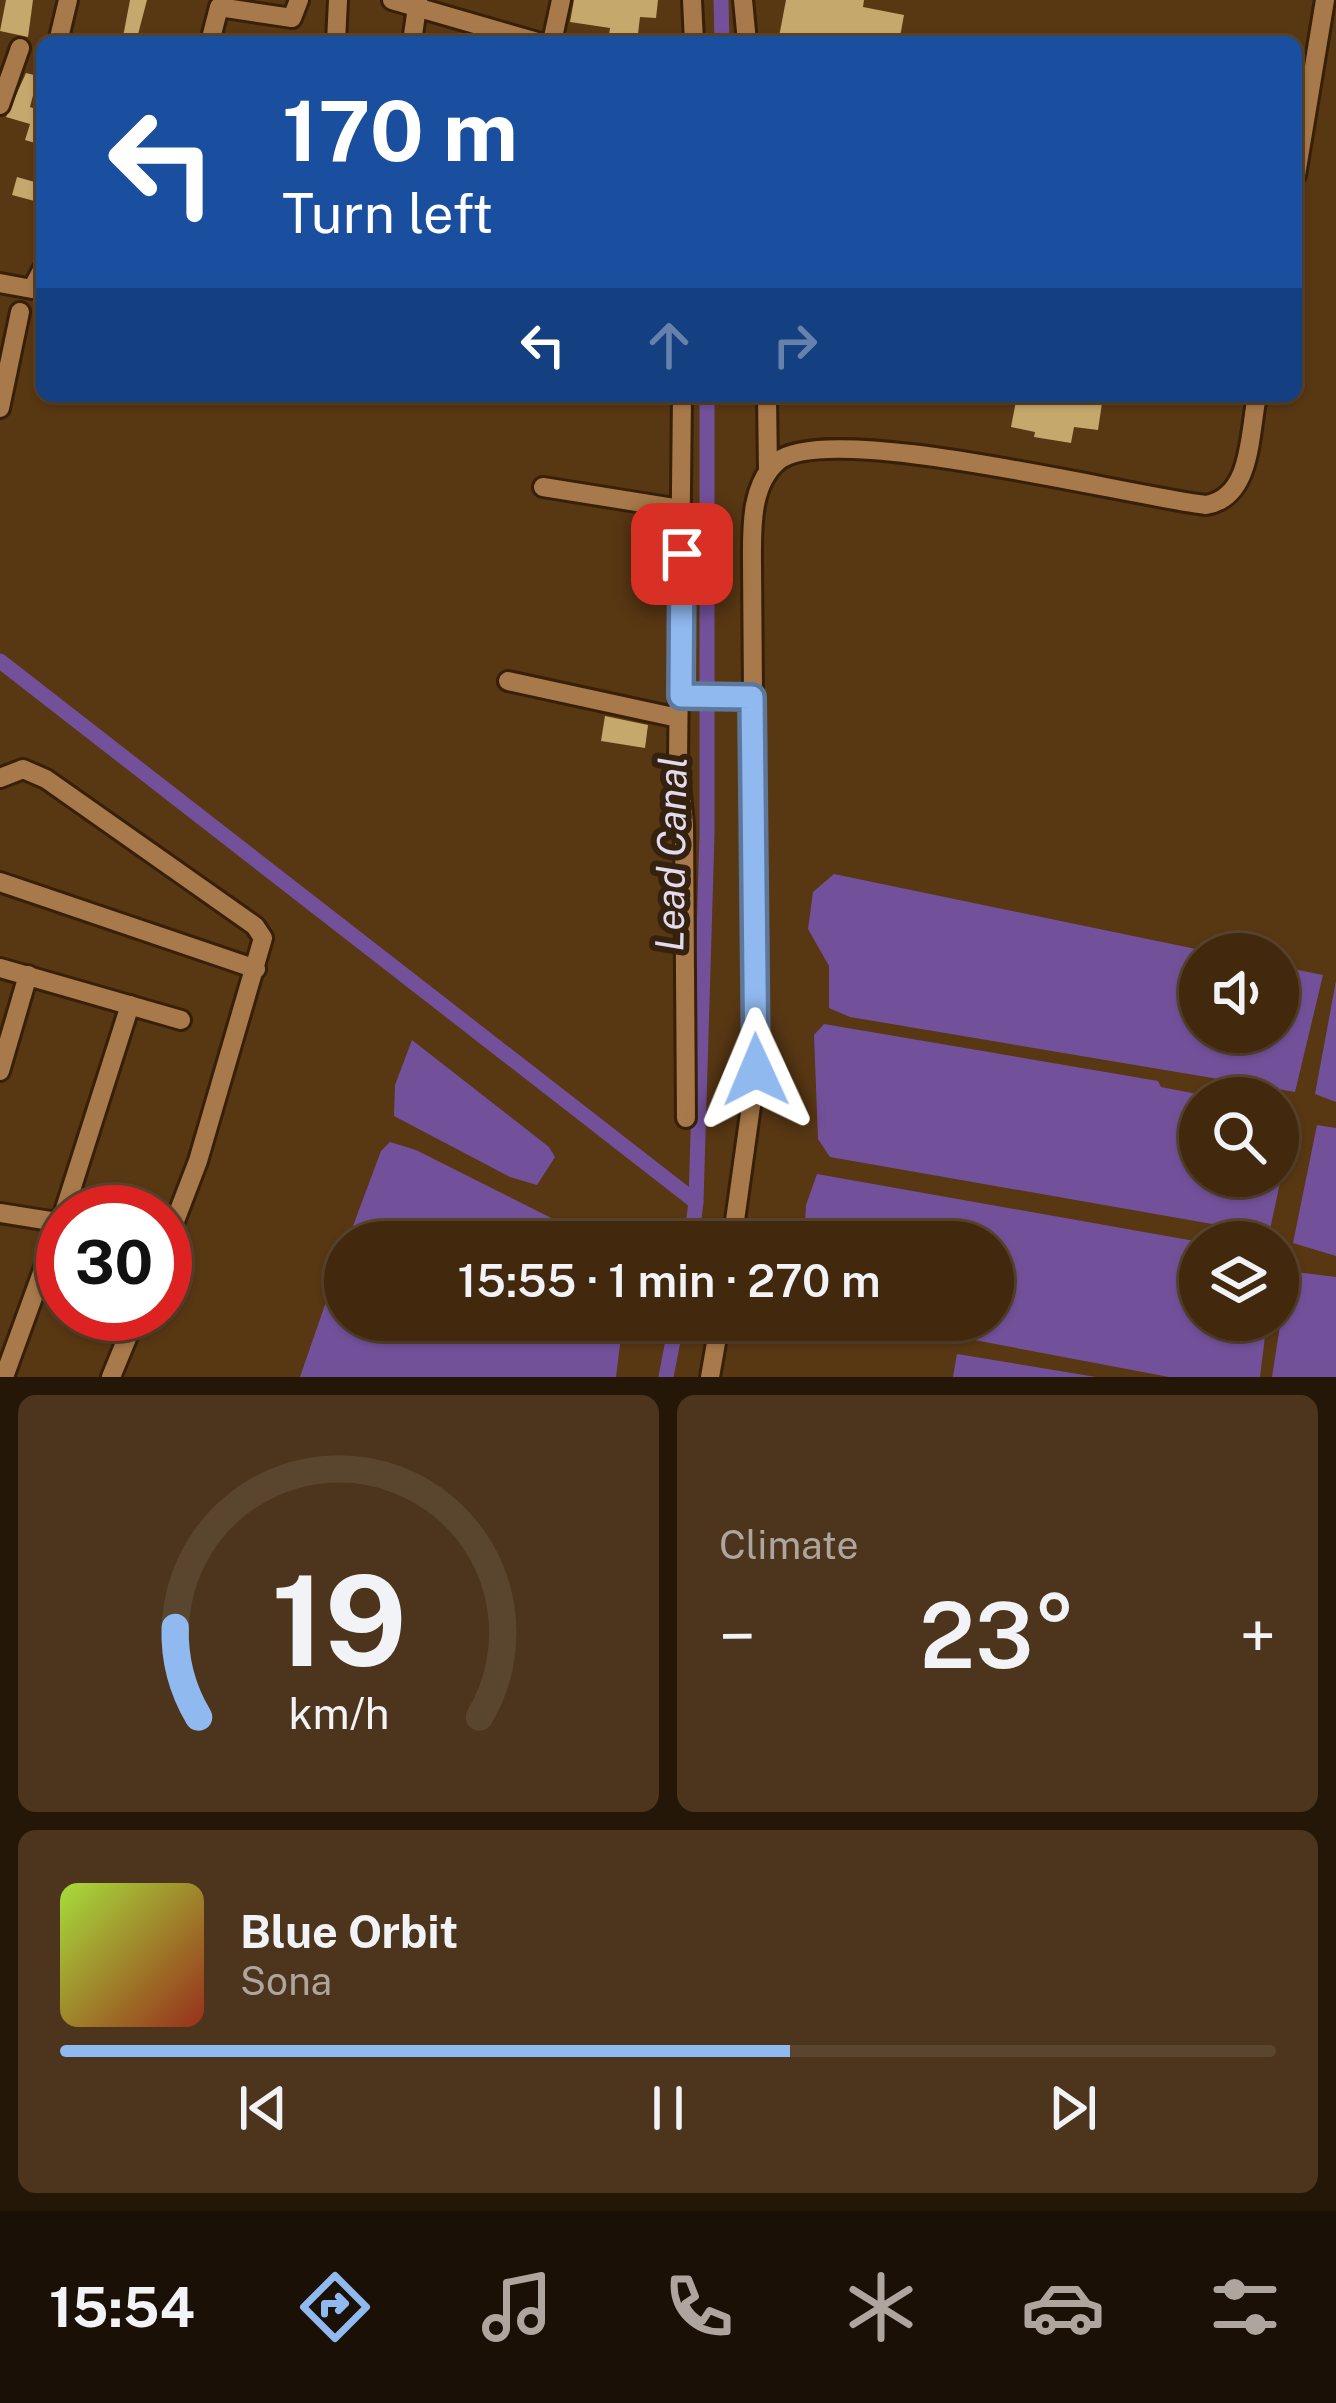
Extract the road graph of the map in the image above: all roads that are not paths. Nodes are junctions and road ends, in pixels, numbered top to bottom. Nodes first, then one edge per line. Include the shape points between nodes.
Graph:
1 (68, 0) edge
2 (299, 0) edge
3 (338, 0) edge
4 (392, 0) edge
5 (561, 0) edge
6 (692, 0) edge
7 (743, 0) edge
8 (1325, 0) edge
9 (417, 3) edge
10 (229, 4) edge
11 (468, 9) edge
12 (59, 36) edge
13 (211, 36) edge
14 (337, 36) edge
15 (413, 36) edge
16 (524, 36) edge
17 (553, 36) edge
18 (694, 36) edge
19 (746, 36) edge
20 (20, 48) dead end
21 (0, 105) edge
22 (1302, 139) edge
23 (36, 281) edge
24 (0, 284) edge
25 (20, 313) dead end
26 (682, 402) edge
27 (767, 402) edge
28 (1256, 402) edge
29 (0, 408) edge
30 (768, 472) junction
31 (543, 488) dead end
32 (680, 509) junction
33 (508, 681) dead end
34 (681, 696) junction
35 (752, 697) junction
36 (678, 718) junction
37 (0, 778) edge
38 (0, 882) edge
39 (0, 968) edge
40 (256, 969) junction
41 (28, 975) junction
42 (130, 1005) junction
43 (181, 1020) dead end
44 (0, 1072) edge
45 (686, 1118) dead end
46 (73, 1185) edge
47 (185, 1185) edge
48 (0, 1213) edge
49 (36, 1216) edge
50 (735, 1221) edge
51 (36, 1291) edge
52 (126, 1341) edge
53 (716, 1341) edge
54 (4, 1377) edge
55 (111, 1377) edge
56 (710, 1377) edge

1 - 12 street
2 - 10 street via 292,18
3 - 14 street
4 - 9 street
5 - 17 street
6 - 18 street
7 - 19 street
8 - 22 street
9 - 11 street
9 - 15 street
10 - 13 street via 215,12
11 - 16 street
20 - 21 street
23 - 24 street via 32,289
25 - 29 street
26 - 32 street
27 - 30 street
28 - 30 street via 1239,485 1227,500 1206,505 856,446 794,453
30 - 35 street via 753,524
31 - 32 street
32 - 34 street
33 - 36 street
34 - 35 street
34 - 36 street
35 - 50 street via 756,1070
36 - 45 street
37 - 40 street via 23,769 46,778 256,926
38 - 40 street
39 - 41 street
40 - 47 street
41 - 42 street
41 - 44 street
42 - 43 street
42 - 46 street
48 - 49 street
51 - 54 street
52 - 55 street
53 - 56 street

